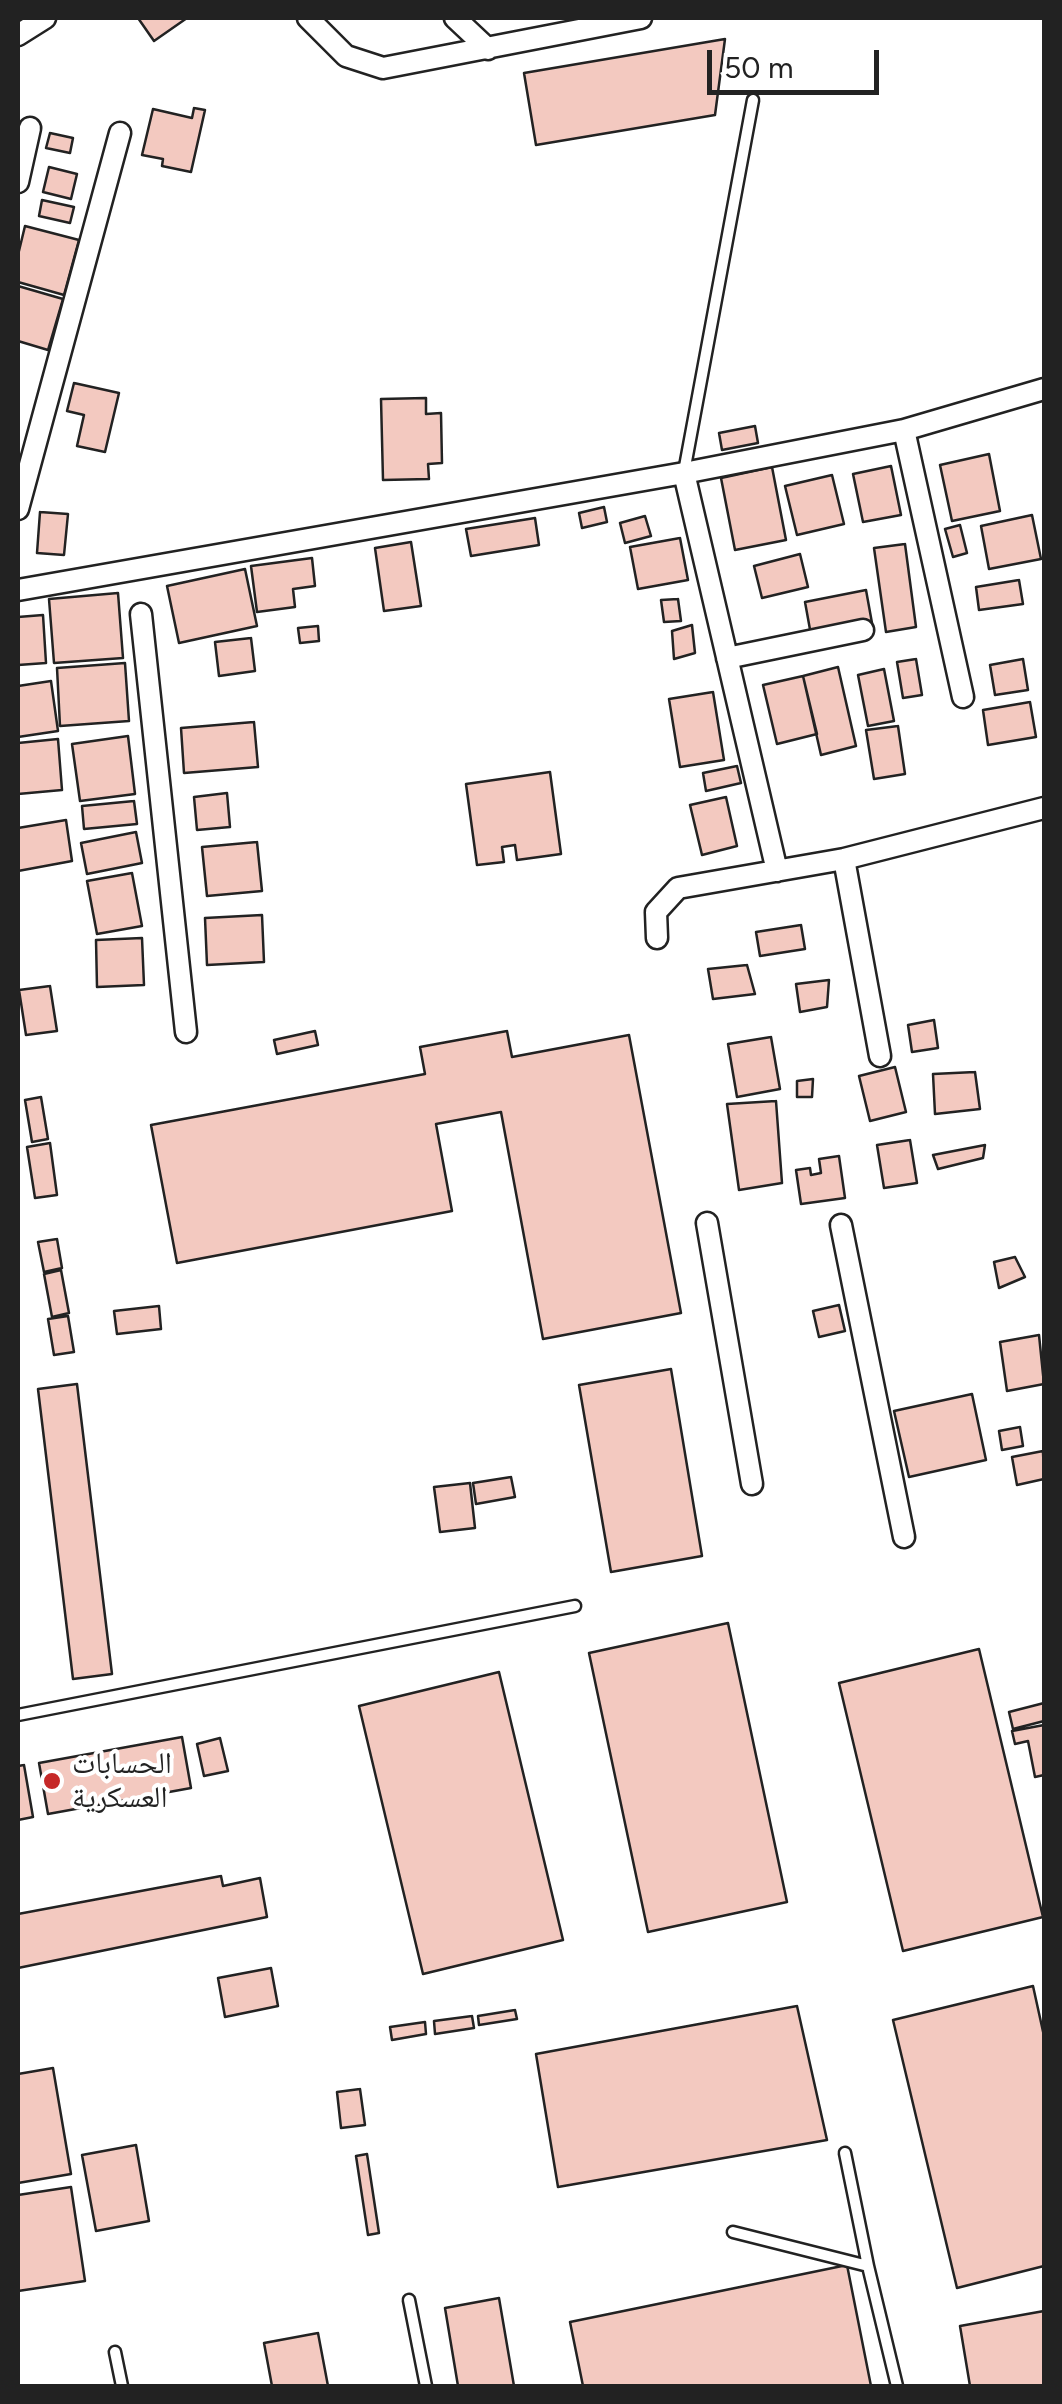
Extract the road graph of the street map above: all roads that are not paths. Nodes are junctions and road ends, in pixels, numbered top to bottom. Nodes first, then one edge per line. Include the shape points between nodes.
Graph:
1 (45, 18) edge
2 (308, 18) edge
3 (455, 18) edge
4 (642, 18) edge
5 (18, 35) edge
6 (488, 49) junction
7 (753, 100) dead end
8 (30, 128) dead end
9 (120, 133) dead end
10 (18, 182) edge
11 (1044, 388) edge
12 (904, 430) junction
13 (684, 473) junction
14 (18, 509) edge
15 (18, 590) edge
16 (141, 614) dead end
17 (863, 630) dead end
18 (727, 658) junction
19 (964, 698) dead end
20 (1044, 808) edge
21 (844, 859) junction
22 (778, 870) junction
23 (658, 938) dead end
24 (186, 1032) dead end
25 (880, 1056) dead end
26 (707, 1223) dead end
27 (841, 1225) dead end
28 (752, 1484) dead end
29 (904, 1536) dead end
30 (574, 1606) dead end
31 (18, 1715) edge
32 (846, 2154) dead end
33 (733, 2232) dead end
34 (868, 2266) junction
35 (409, 2300) dead end
36 (115, 2352) dead end
37 (122, 2386) edge
38 (426, 2386) edge
39 (897, 2386) edge

1 - 5 street
2 - 6 street via 346,56 366,66
3 - 6 street
4 - 6 street
7 - 13 lane
8 - 10 street
9 - 14 street
11 - 12 street
12 - 13 street
12 - 19 street
13 - 15 street
13 - 18 street
16 - 24 street
17 - 18 street
18 - 22 street
20 - 21 street
21 - 22 street
21 - 25 street
22 - 23 street via 678,888 656,912
26 - 28 street
27 - 29 street
30 - 31 lane
32 - 34 lane
33 - 34 lane
34 - 39 lane
35 - 38 lane
36 - 37 lane

